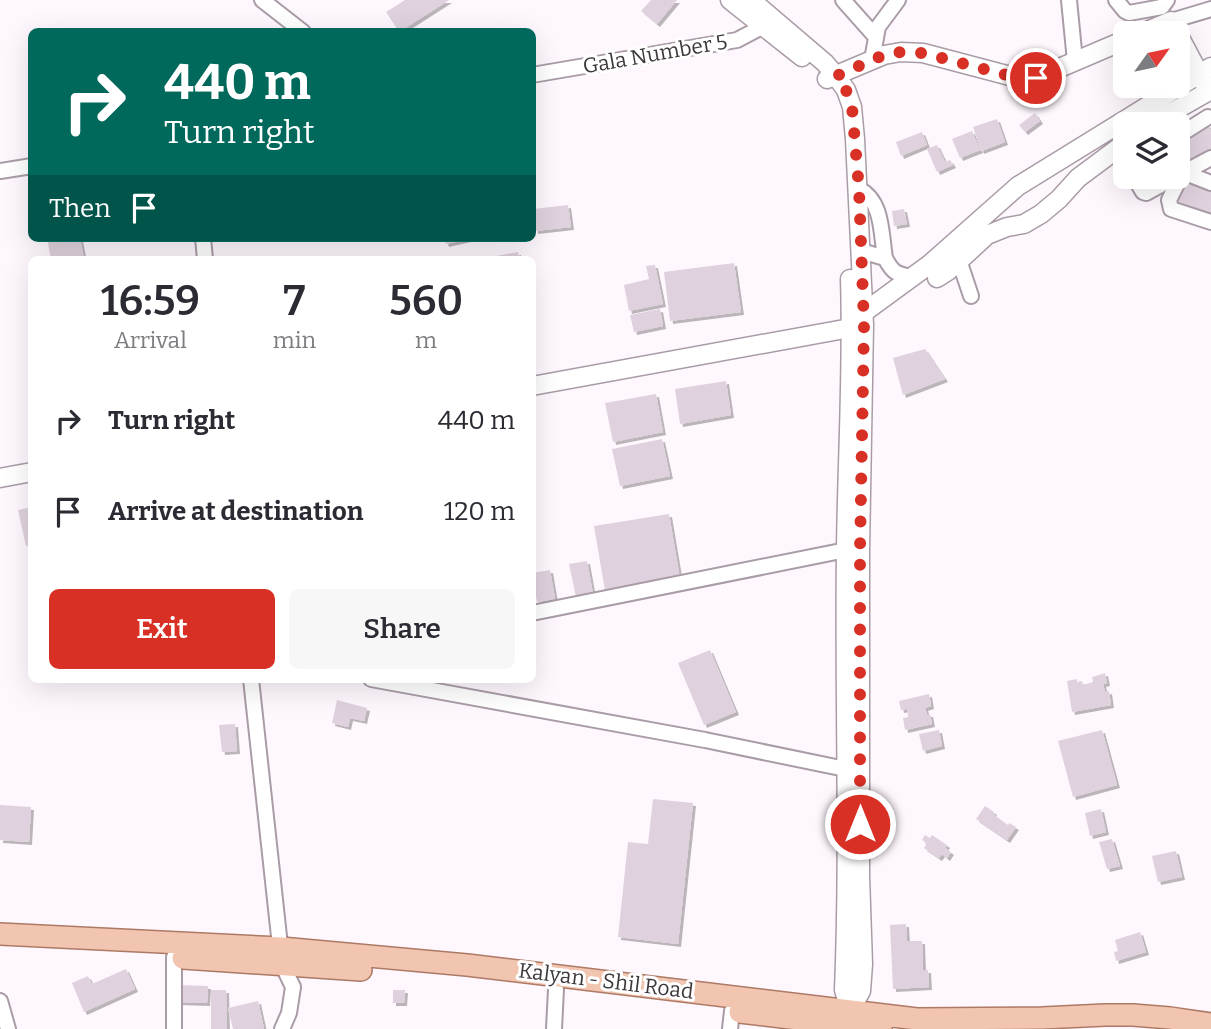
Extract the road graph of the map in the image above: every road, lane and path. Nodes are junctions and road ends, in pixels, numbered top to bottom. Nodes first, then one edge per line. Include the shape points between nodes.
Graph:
1 (262, 0) edge
2 (730, 0) edge
3 (751, 0) edge
4 (844, 0) edge
5 (898, 0) edge
6 (1069, 0) edge
7 (1116, 0) edge
8 (1167, 0) edge
9 (1211, 9) edge
10 (1189, 21) edge
11 (767, 22) junction
12 (298, 28) edge
13 (875, 36) junction
14 (1113, 45) edge
15 (1190, 50) edge
16 (872, 60) junction
17 (1075, 61) junction
18 (1205, 71) edge
19 (536, 74) edge
20 (832, 78) junction
21 (1206, 93) edge
22 (1172, 112) edge
23 (1210, 119) edge
24 (1190, 130) edge
25 (1113, 152) edge
26 (1064, 157) junction
27 (1211, 158) edge
28 (28, 167) edge
29 (1190, 169) edge
30 (0, 171) edge
31 (1078, 178) junction
32 (1190, 178) edge
33 (1211, 183) edge
34 (859, 189) junction
35 (1173, 189) edge
36 (1211, 222) edge
37 (965, 248) junction
38 (861, 251) junction
39 (885, 258) junction
40 (912, 277) junction
41 (937, 278) dead end
42 (856, 280) junction
43 (971, 296) dead end
44 (860, 322) junction
45 (536, 385) edge
46 (28, 473) edge
47 (0, 478) edge
48 (846, 550) junction
49 (536, 612) edge
50 (251, 683) edge
51 (393, 683) edge
52 (853, 771) junction
53 (0, 934) edge
54 (0, 948) edge
55 (282, 956) junction
56 (174, 957) junction
57 (556, 989) junction
58 (0, 1001) edge
59 (849, 1017) junction
60 (737, 1020) edge
61 (1211, 1024) edge
62 (8, 1029) edge
63 (174, 1029) edge
64 (282, 1029) edge
65 (554, 1029) edge
66 (881, 1029) edge
67 (1093, 1029) edge
68 (1141, 1029) edge

1 - 12 street
2 - 11 street
3 - 11 street
4 - 13 street
5 - 13 street
6 - 17 street
7 - 8 street via 1129,13 1161,7
9 - 10 street
11 - 19 street, Gala Number 5 via 737,40
11 - 20 street via 825,63
13 - 16 street
14 - 17 street
15 - 18 street
16 - 17 street via 901,52 923,53 1014,77 1036,78
16 - 20 street
18 - 21 street
18 - 26 street
20 - 34 street via 846,90 852,107
20 - 42 street via 842,111
21 - 22 street
21 - 23 street
23 - 24 street
25 - 31 street
26 - 31 street
26 - 37 street via 1018,186
27 - 29 street
28 - 30 street
31 - 37 street via 1041,214
32 - 33 street
34 - 38 street
34 - 39 street via 868,194 878,212
35 - 36 street via 1171,209
37 - 40 street
37 - 41 street
37 - 43 street
38 - 39 street
38 - 42 street
39 - 40 street via 898,275
40 - 44 street
42 - 44 street
44 - 45 street
44 - 48 street
44 - 52 street via 860,550
46 - 47 street
48 - 49 street
48 - 52 street
50 - 55 street
51 - 52 street
52 - 59 street via 844,990
53 - 55 main road, Kalyan - Shil Road
54 - 56 main road, Kalyan - Shil Road
55 - 56 main road, Kalyan - Shil Road
55 - 57 main road, Kalyan - Shil Road
55 - 59 main road, Kalyan - Shil Road via 467,964
55 - 64 street via 293,988
56 - 63 street
57 - 60 main road, Kalyan - Shil Road
57 - 65 street
58 - 62 street
59 - 60 main road, Kalyan - Shil Road
59 - 61 main road, Kalyan - Shil Road via 1105,1014
59 - 66 main road, Kalyan - Shil Road
67 - 68 main road

